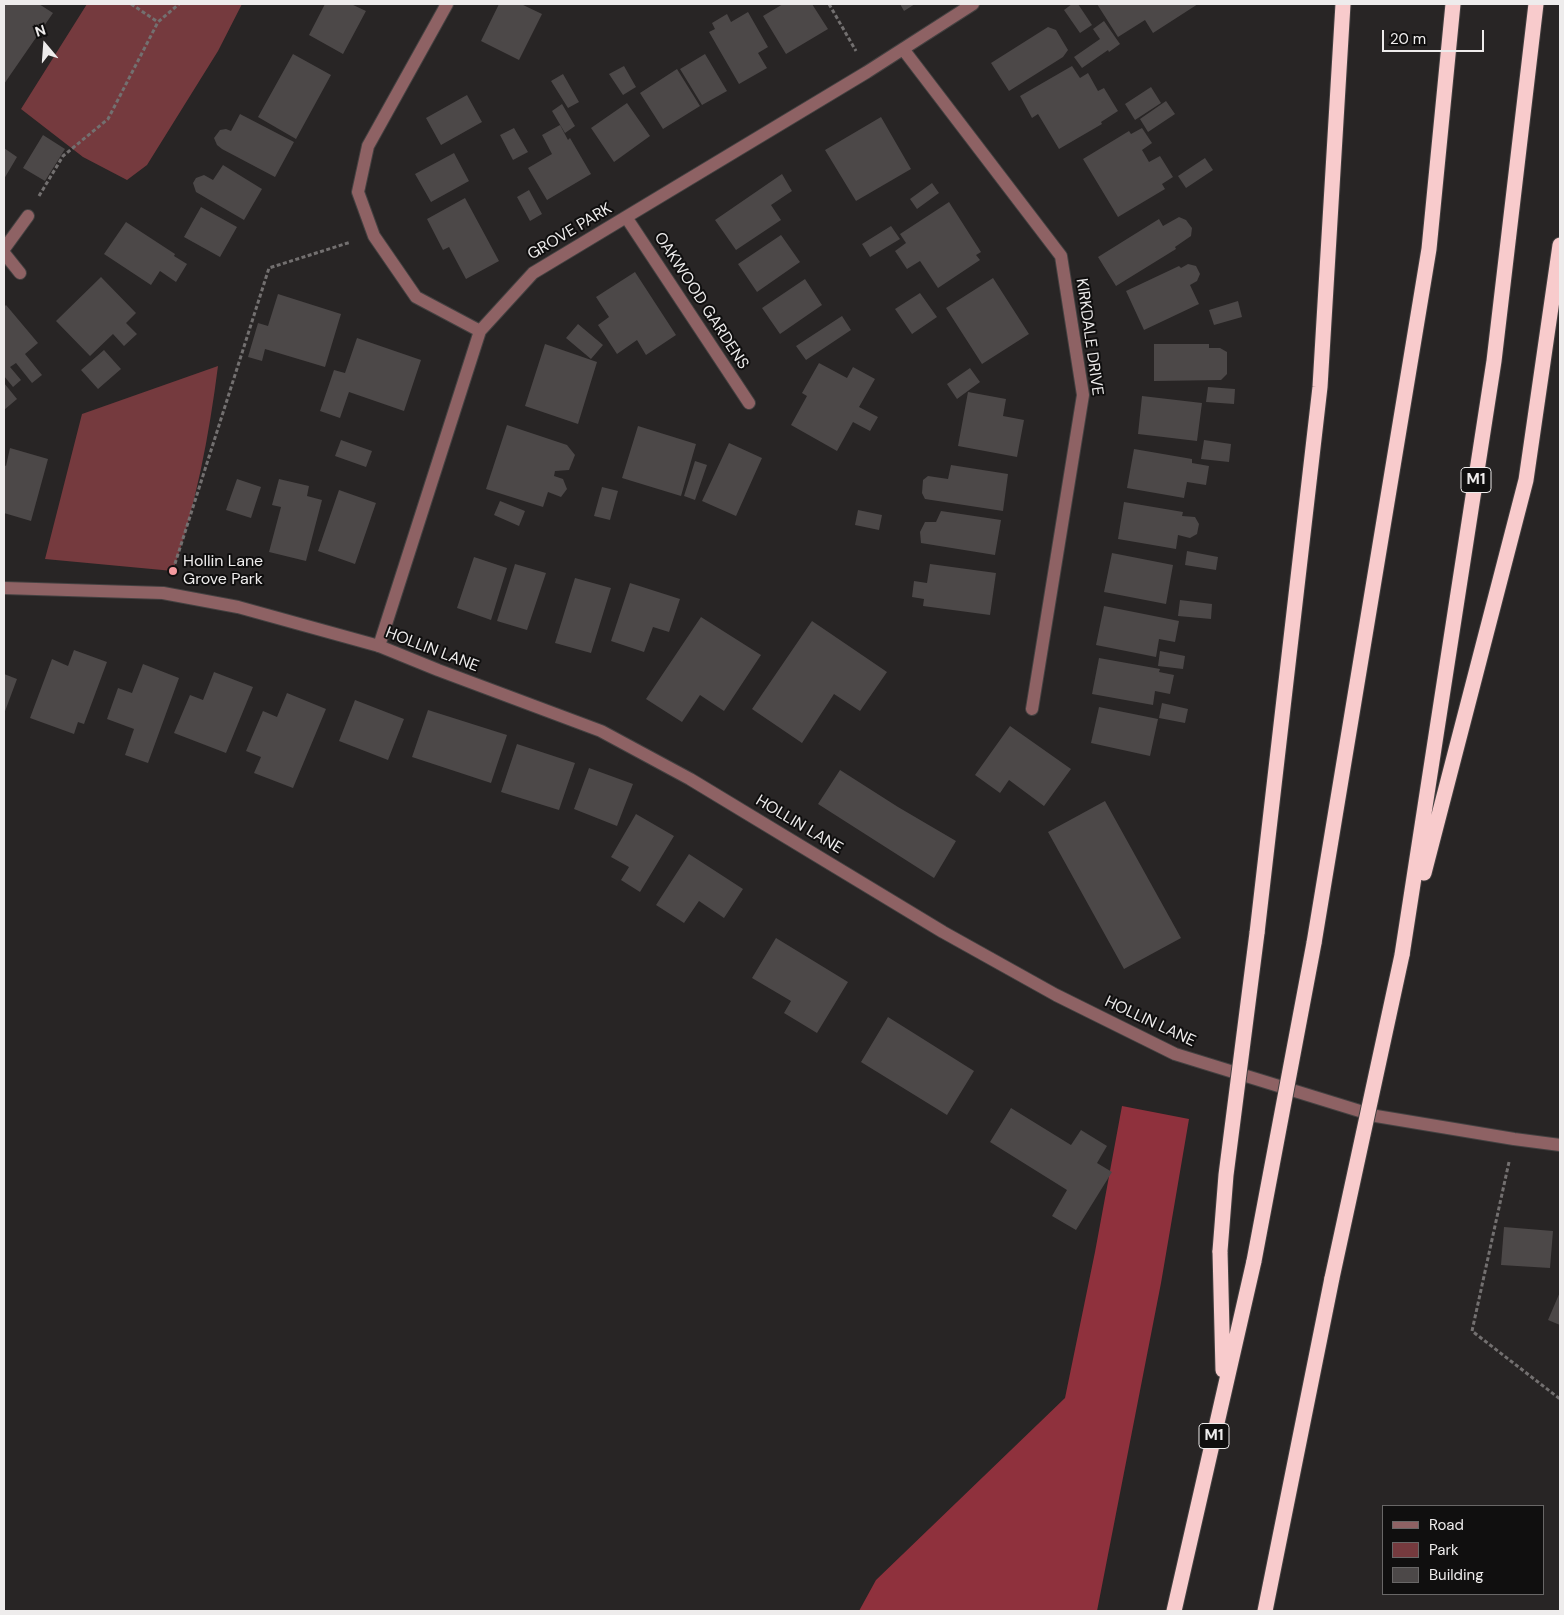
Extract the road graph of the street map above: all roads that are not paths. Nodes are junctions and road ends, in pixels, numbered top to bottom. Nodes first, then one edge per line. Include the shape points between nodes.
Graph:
1 (447, 4) edge
2 (973, 4) edge
3 (1344, 4) edge
4 (1453, 4) edge
5 (1536, 4) edge
6 (903, 49) junction
7 (28, 216) road end
8 (626, 217) junction
9 (1560, 245) edge
10 (4, 251) edge
11 (20, 273) dead end
12 (480, 331) junction
13 (749, 404) dead end
14 (4, 588) edge
15 (379, 646) junction
16 (1032, 709) dead end
17 (1402, 955) junction
18 (1560, 1145) edge
19 (1224, 1391) junction
20 (1174, 1611) edge
21 (1264, 1611) edge

1 - 12 street via 368,146 358,192 374,236 416,297
2 - 6 street, GROVE PARK
3 - 19 highway, M1, bridge via 1320,387 1226,1175 1220,1251
4 - 19 highway, M1, bridge via 1429,249 1314,942 1254,1261
5 - 17 highway, M1 via 1494,361
6 - 8 street, GROVE PARK
6 - 16 street, KIRKDALE DRIVE via 1062,256 1084,394
7 - 10 street
8 - 12 street, GROVE PARK via 533,273
8 - 13 street, OAKWOOD GARDENS
9 - 17 highway, M1 via 1526,480
10 - 11 street
12 - 15 street, GROVE PARK
14 - 15 street, HOLLIN LANE via 163,593 238,607
15 - 18 street, HOLLIN LANE via 601,732 690,779 944,932 1056,995 1175,1054 1376,1116
17 - 21 highway, M1, bridge
19 - 20 highway, M1

